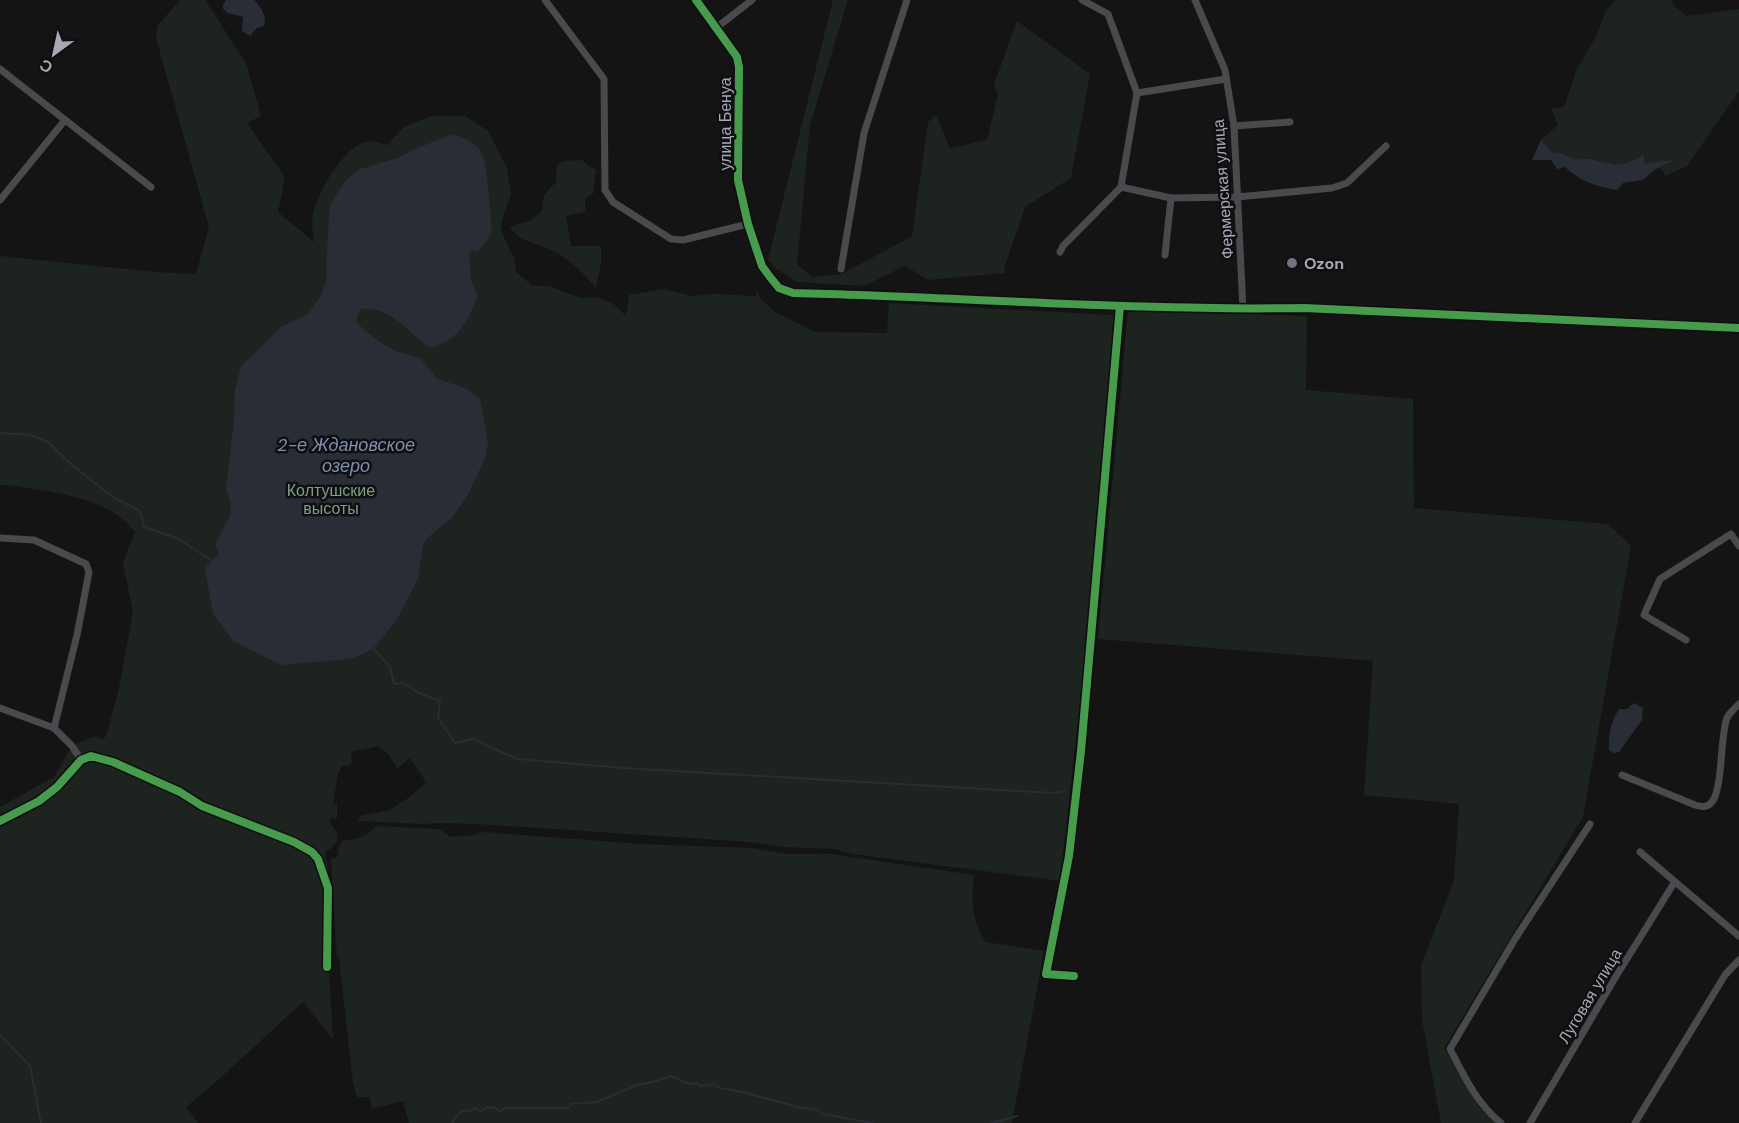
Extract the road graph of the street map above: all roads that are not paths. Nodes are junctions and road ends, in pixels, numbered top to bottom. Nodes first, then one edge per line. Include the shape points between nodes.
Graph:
1 (545, 0) edge
2 (696, 0) edge
3 (752, 0) edge
4 (907, 0) edge
5 (1082, 0) edge
6 (1195, 0) edge
7 (716, 28) junction
8 (0, 69) edge
9 (1226, 79) junction
10 (1137, 93) junction
11 (64, 120) junction
12 (1290, 122) dead end
13 (1234, 126) junction
14 (1386, 146) dead end
15 (151, 187) dead end
16 (1121, 187) junction
17 (1237, 196) junction
18 (1171, 198) junction
19 (0, 200) edge
20 (748, 224) junction
21 (1060, 252) dead end
22 (1165, 255) dead end
23 (841, 269) dead end
24 (1120, 306) junction
25 (1243, 309) junction
26 (1739, 328) edge
27 (0, 538) edge
28 (1739, 546) edge
29 (1686, 640) dead end
30 (1739, 704) edge
31 (0, 708) edge
32 (54, 728) junction
33 (81, 760) junction
34 (1622, 775) dead end
35 (0, 821) edge
36 (1590, 824) dead end
37 (1640, 852) dead end
38 (1674, 883) junction
39 (1739, 936) edge
40 (1739, 960) edge
41 (327, 967) dead end
42 (1074, 976) dead end
43 (1501, 1123) edge
44 (1530, 1123) edge
45 (1635, 1123) edge

1 - 20 street via 604,79 605,190 613,202 671,239 683,240
2 - 7 street, улица Бенуа
3 - 7 street
4 - 23 street via 864,133
5 - 10 street via 1108,14
6 - 9 street, Фермерская улица
7 - 20 street, улица Бенуа via 737,57 739,67 738,180
8 - 11 street
9 - 10 street
9 - 13 street, Фермерская улица
10 - 16 street
11 - 15 street
11 - 19 street
12 - 13 street
13 - 17 street, Фермерская улица
14 - 17 street via 1339,187
16 - 18 street
16 - 21 street
17 - 18 street
17 - 25 street, Фермерская улица
18 - 22 street
20 - 24 street, улица Бенуа via 762,266 778,288 793,293
24 - 25 street, улица Бенуа
24 - 42 street via 1081,751 1069,856 1046,974
25 - 26 street, улица Бенуа via 1304,308
27 - 32 street via 34,540 87,564 89,572 77,635
28 - 29 street via 1731,534 1660,579 1644,615
30 - 34 street via 1727,716 1719,776 1714,800 1709,804 1695,805
31 - 32 street
32 - 33 street
33 - 35 street via 39,801
33 - 41 street via 91,756 113,762 202,806 312,852 322,866 328,888
36 - 43 street via 1450,1049 1483,1106
37 - 38 street
38 - 39 street
38 - 44 street, Луговая улица
40 - 45 street via 1725,975

